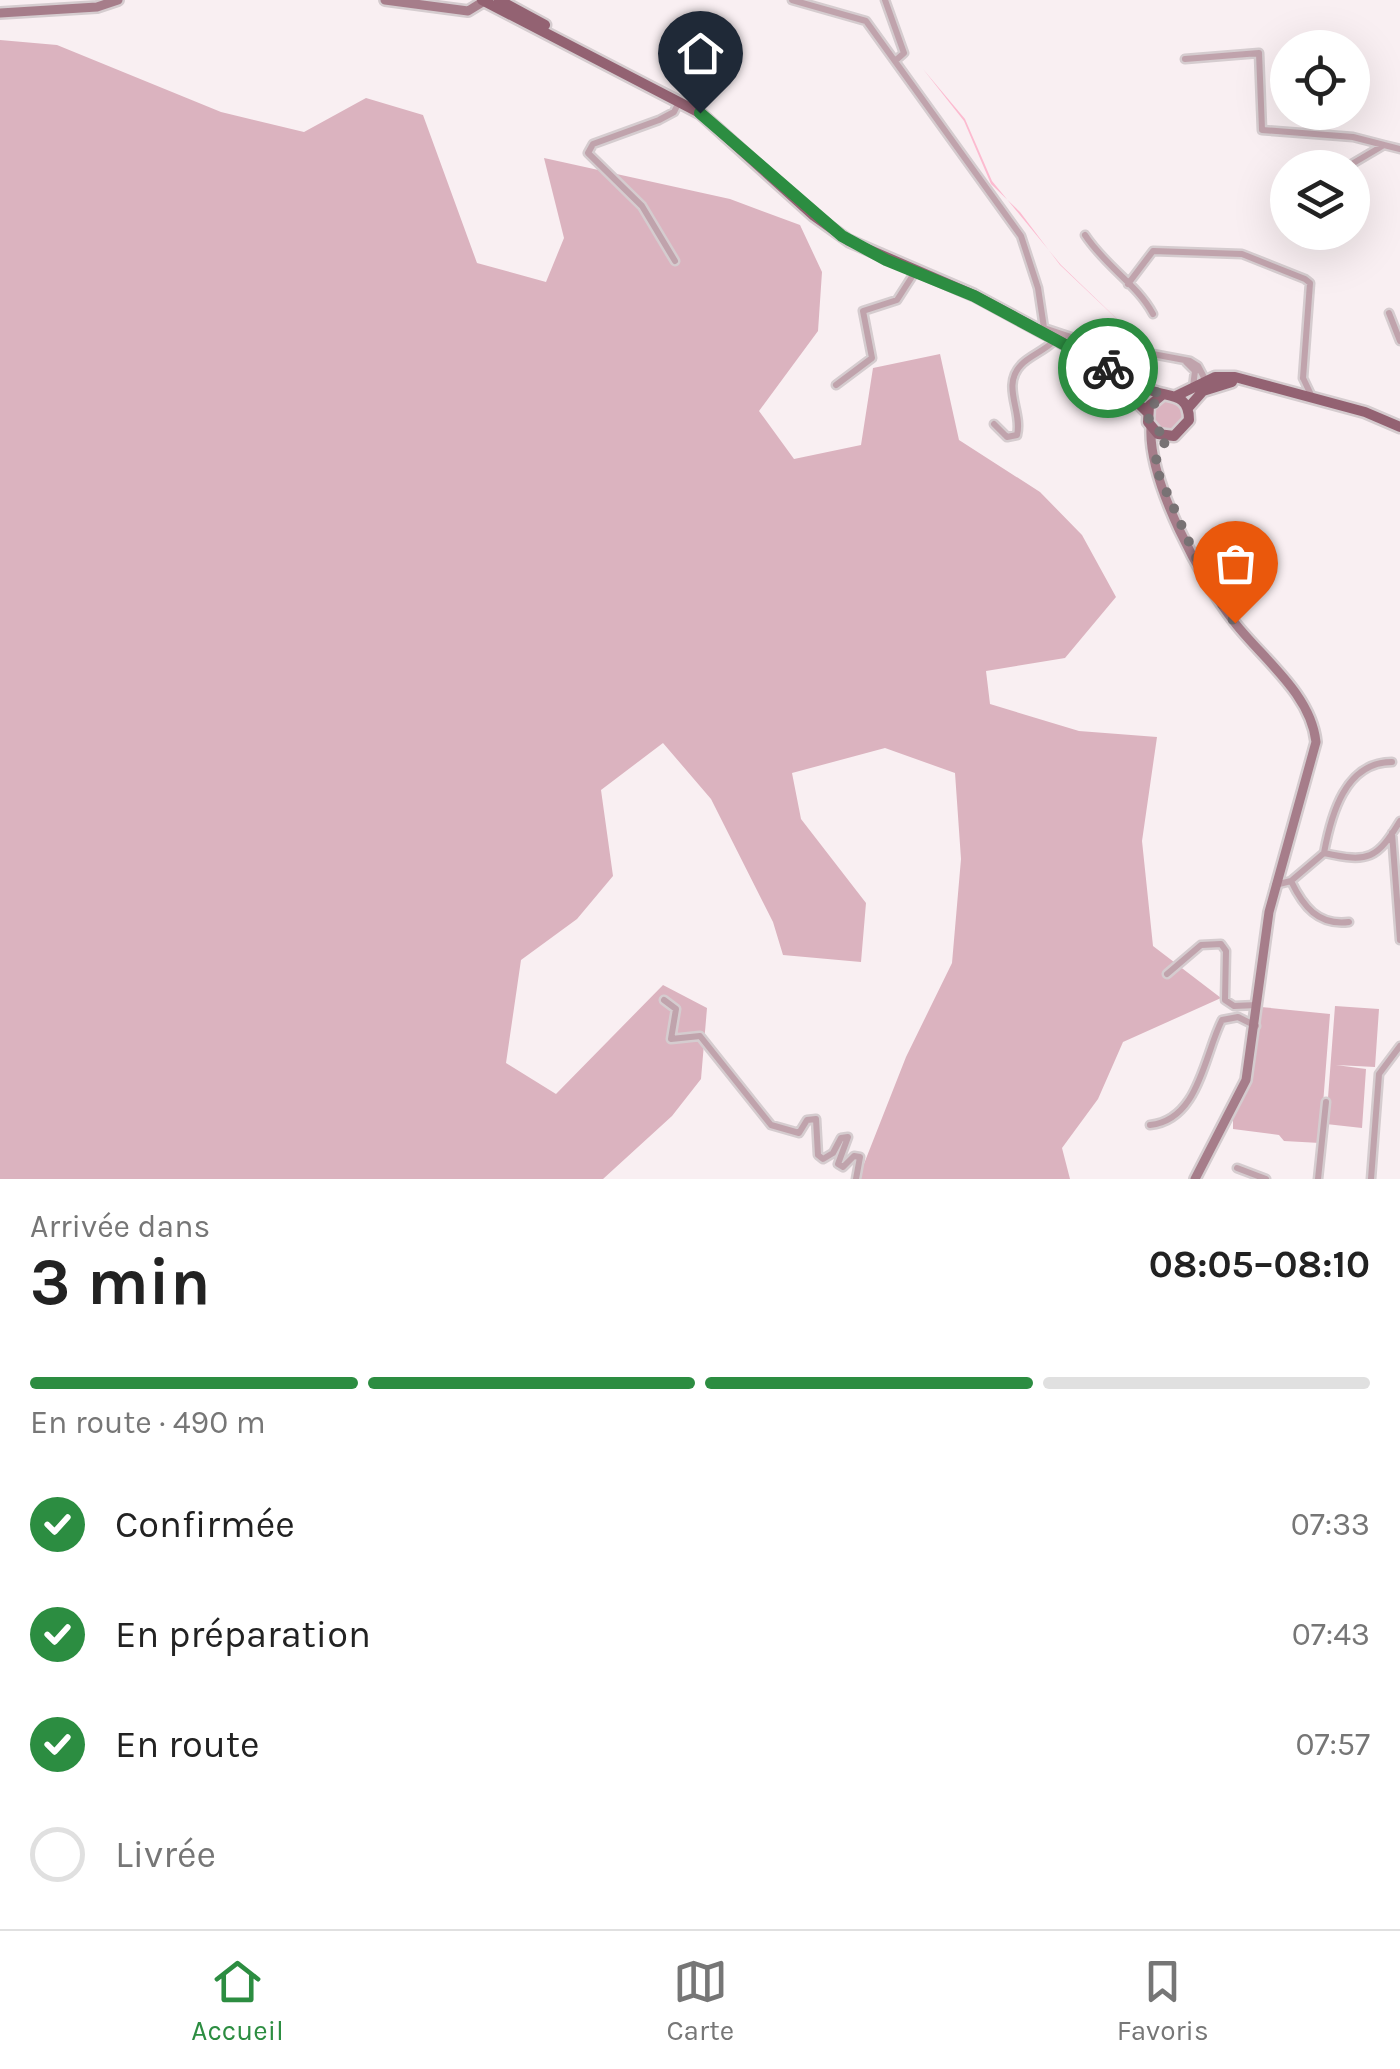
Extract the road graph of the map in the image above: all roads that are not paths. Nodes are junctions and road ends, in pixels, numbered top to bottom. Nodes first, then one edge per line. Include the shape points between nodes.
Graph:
1 (118, 0) edge
2 (385, 0) edge
3 (484, 0) edge
4 (498, 0) edge
5 (792, 0) edge
6 (885, 0) edge
7 (0, 14) edge
8 (588, 52) junction
9 (1185, 60) dead end
10 (896, 62) junction
11 (680, 101) junction
12 (1384, 146) junction
13 (1400, 149) edge
14 (1370, 154) edge
15 (1085, 235) dead end
16 (675, 261) dead end
17 (915, 272) junction
18 (1128, 284) junction
19 (1389, 313) dead end
20 (1153, 314) dead end
21 (1054, 341) junction
22 (1400, 342) edge
23 (1180, 359) junction
24 (1090, 360) junction
25 (1302, 378) junction
26 (1208, 379) junction
27 (836, 385) dead end
28 (1198, 389) junction
29 (1286, 393) junction
30 (1162, 395) junction
31 (1176, 396) junction
32 (1314, 401) junction
33 (1188, 408) junction
34 (1147, 412) junction
35 (994, 424) dead end
36 (1151, 427) junction
37 (1400, 429) edge
38 (1168, 436) junction
39 (1154, 460) junction
40 (1392, 762) dead end
41 (1400, 821) edge
42 (1392, 833) junction
43 (1381, 852) junction
44 (1324, 854) junction
45 (1396, 869) junction
46 (1291, 881) junction
47 (1275, 885) junction
48 (1398, 907) edge
49 (1349, 922) dead end
50 (1400, 940) edge
51 (1167, 974) dead end
52 (664, 1000) dead end
53 (1258, 1005) junction
54 (1257, 1026) junction
55 (1400, 1046) edge
56 (1326, 1102) dead end
57 (1150, 1125) dead end
58 (1237, 1168) dead end
59 (856, 1179) edge
60 (1196, 1179) edge
61 (1266, 1179) edge
62 (1318, 1179) edge
63 (1371, 1179) edge

1 - 7 main road
2 - 3 main road via 468,11
3 - 8 main road
4 - 8 main road
5 - 10 street via 862,18
6 - 10 street via 904,52
8 - 11 main road
9 - 12 street via 1259,53 1262,130
10 - 23 street via 1020,236 1044,328
11 - 16 street via 669,115 588,151 642,206
11 - 17 main road via 827,226
12 - 13 street
12 - 14 street
15 - 18 street
17 - 21 main road
17 - 27 street via 897,300 864,310 872,358
18 - 20 street
18 - 25 street via 1146,254 1168,250 1242,254 1305,279 1309,330
19 - 22 street
21 - 24 main road
21 - 35 street via 1018,370 1011,394 1017,435 1008,437
23 - 26 street
23 - 28 street via 1195,371
24 - 30 main road
24 - 34 main road
25 - 29 street
25 - 32 street
26 - 28 main road
26 - 29 main road via 1235,377
28 - 31 main road
28 - 33 main road
28 - 37 main road via 1242,384
29 - 32 main road
30 - 31 main road
30 - 34 main road
31 - 33 main road
32 - 37 main road via 1365,412
33 - 38 main road via 1184,430
34 - 36 main road
36 - 38 main road
36 - 39 main road
38 - 39 main road
39 - 47 main road via 1207,582 1282,677 1314,730 1315,755
40 - 44 street via 1373,764 1348,783
41 - 42 street
42 - 43 street
42 - 45 street
43 - 44 street via 1362,859
43 - 45 street
44 - 46 street
45 - 48 street
46 - 47 street
46 - 49 street via 1316,916
47 - 53 main road
48 - 50 street
51 - 53 street via 1201,946 1221,944 1225,1000
52 - 59 street via 676,1010 670,1038 700,1036 772,1126 799,1133 808,1119 818,1120 823,1159 840,1138 848,1138 838,1164 860,1157
53 - 54 main road
54 - 57 street via 1238,1017 1222,1020 1189,1100
54 - 60 main road via 1242,1090
55 - 63 street via 1378,1074
56 - 62 street
58 - 61 street

